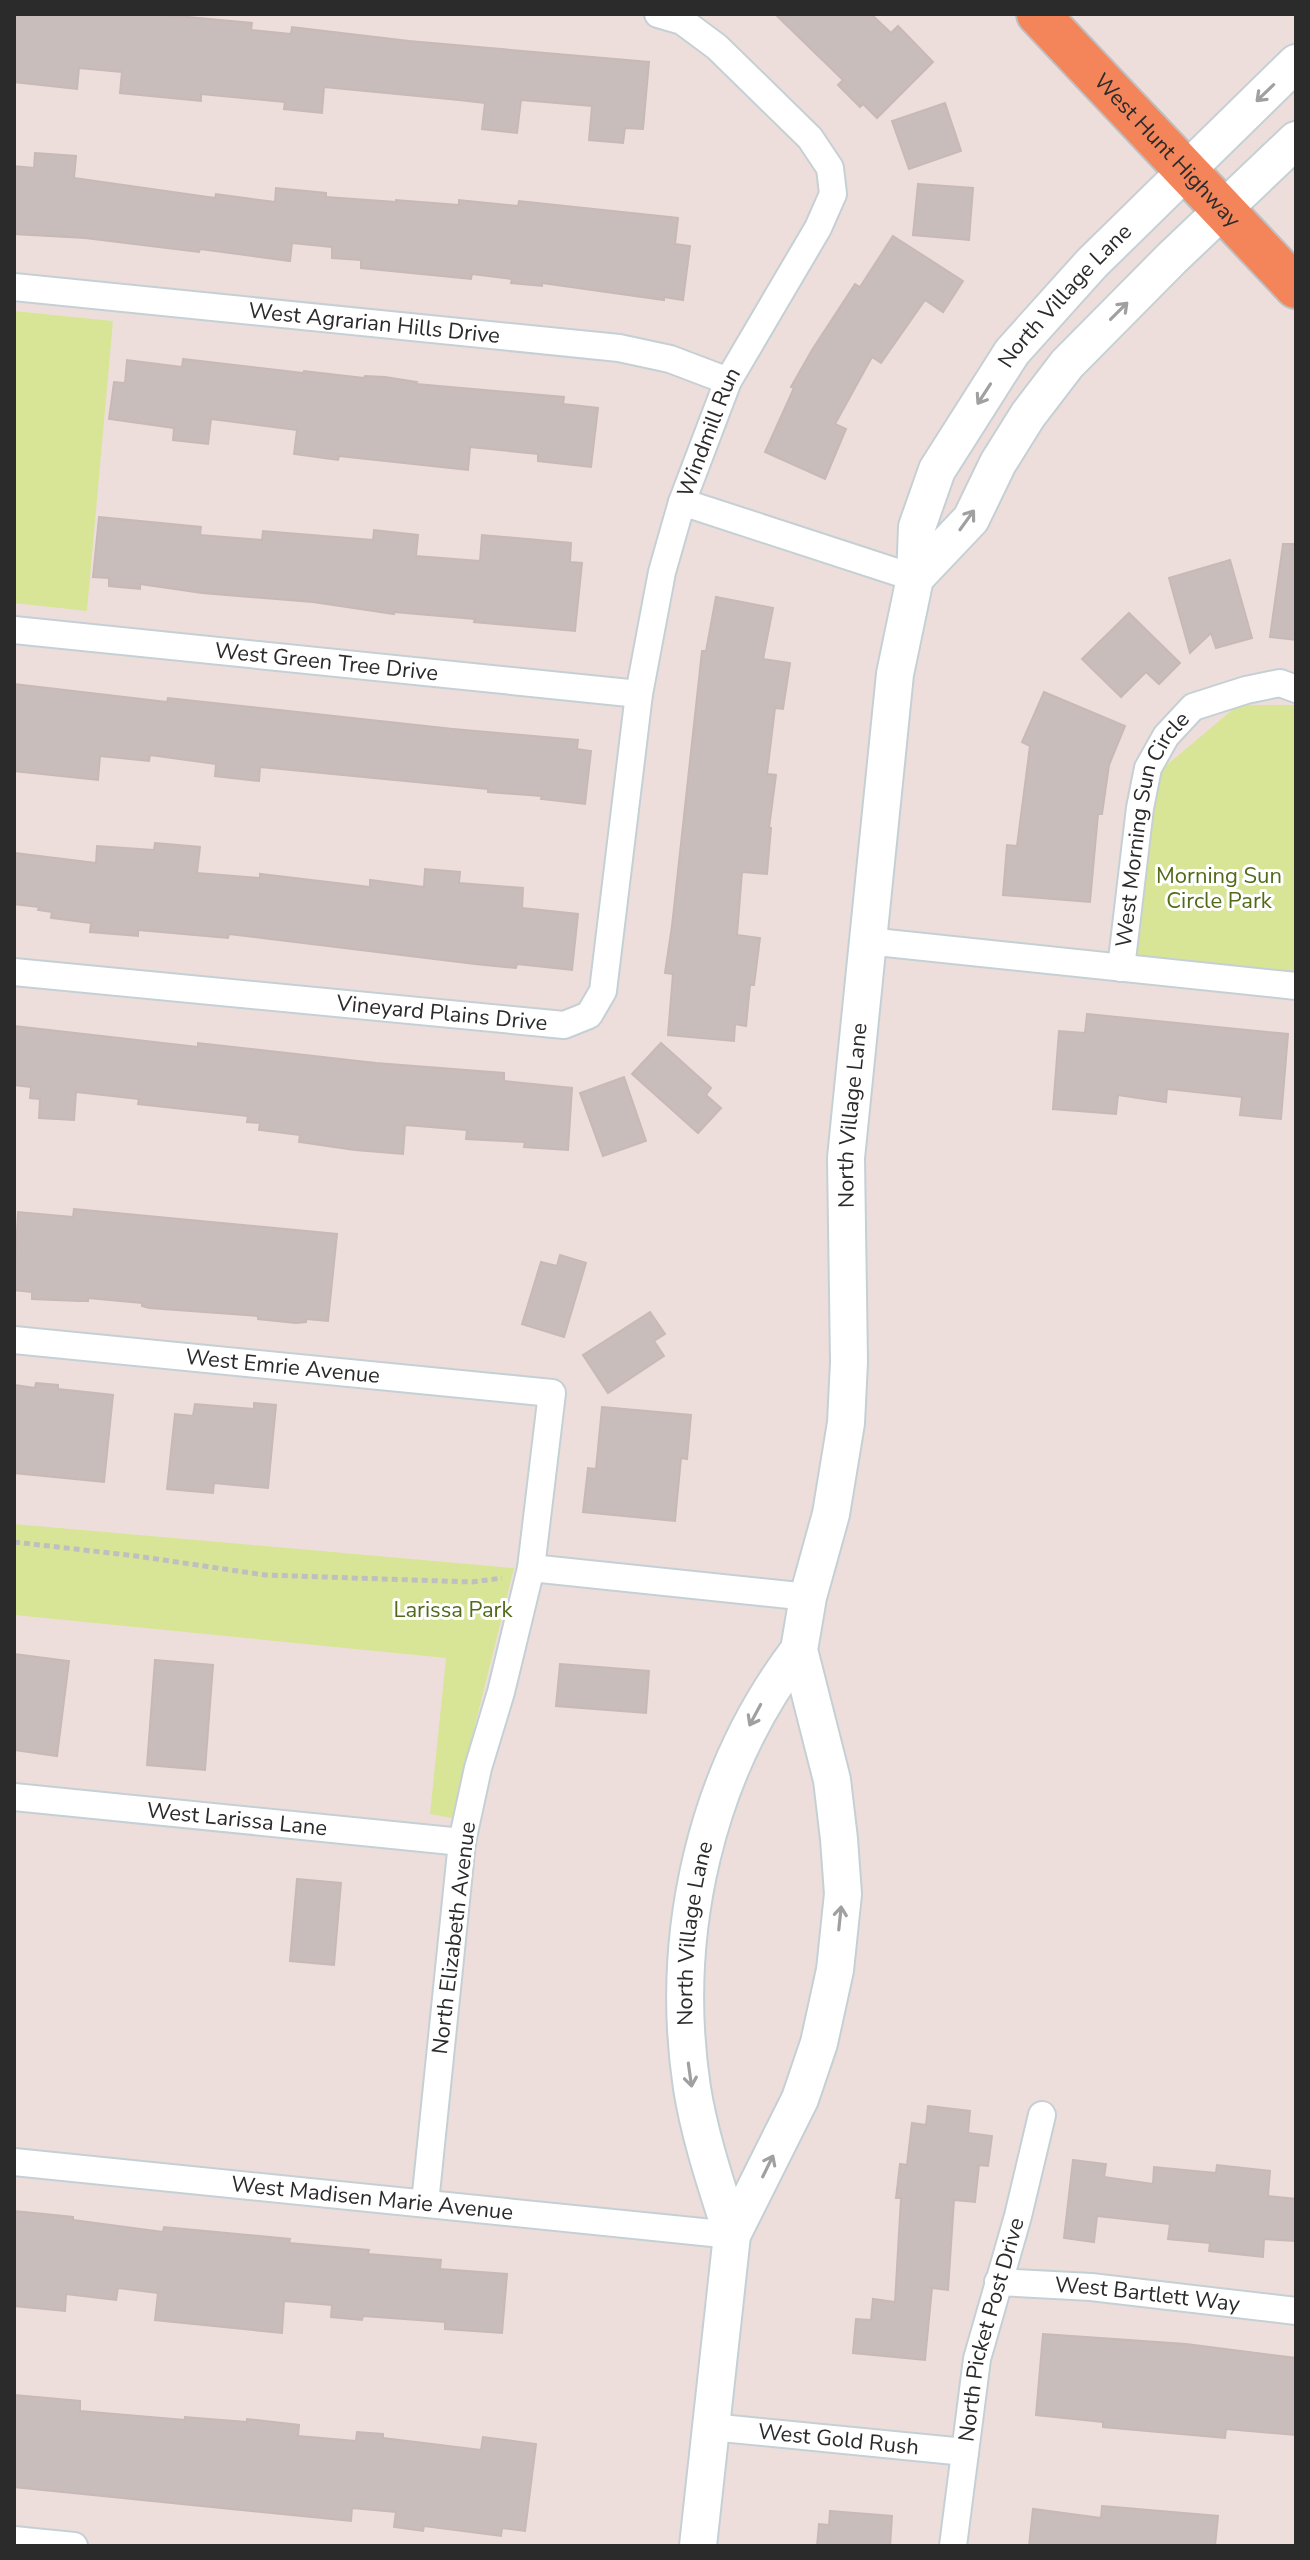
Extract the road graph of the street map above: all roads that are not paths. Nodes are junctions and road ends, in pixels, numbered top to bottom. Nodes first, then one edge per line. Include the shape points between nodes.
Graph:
1 (658, 14) edge
2 (1038, 14) edge
3 (1296, 63) edge
4 (1285, 151) edge
5 (1186, 171) junction
6 (1223, 209) junction
7 (14, 287) edge
8 (1296, 287) edge
9 (728, 381) junction
10 (682, 502) junction
11 (915, 578) junction
12 (14, 630) edge
13 (1296, 689) edge
14 (639, 694) junction
15 (867, 941) junction
16 (1121, 968) junction
17 (14, 972) edge
18 (1296, 986) edge
19 (14, 1340) edge
20 (552, 1393) joint
21 (521, 1574) junction
22 (808, 1597) junction
23 (799, 1650) junction
24 (14, 1797) edge
25 (462, 1842) junction
26 (1042, 2115) dead end
27 (14, 2162) edge
28 (425, 2203) junction
29 (732, 2235) junction
30 (998, 2282) junction
31 (1296, 2311) edge
32 (711, 2427) junction
33 (965, 2452) junction
34 (14, 2540) edge
35 (74, 2546) edge
36 (698, 2546) edge
37 (953, 2546) edge

1 - 9 street, Windmill Run via 682,21 717,47 810,138 830,168 833,194 818,228
2 - 5 main road, West Hunt Highway
3 -> 5 street, North Village Lane
4 - 6 street, North Village Lane
5 - 6 main road, West Hunt Highway
5 -> 11 street, North Village Lane via 1092,263 1004,363 937,470 917,527
6 - 8 main road, West Hunt Highway
11 -> 6 street, North Village Lane via 971,519 998,463 1067,364
7 - 9 street, West Agrarian Hills Drive via 619,348 670,359
9 - 10 street, Windmill Run
10 - 11 street
10 - 14 street, Windmill Run via 662,572
11 - 15 street, North Village Lane via 895,674
12 - 14 street, West Green Tree Drive
13 - 16 street, West Morning Sun Circle via 1280,683 1193,707 1166,736 1148,768 1140,808
14 - 17 street, Vineyard Plains Drive via 603,991 589,1015 564,1025
15 - 16 street, West Morning Sun Circle
15 - 22 street, North Village Lane via 846,1158 846,1423 831,1514
16 - 18 street, West Morning Sun Circle
19 - 20 street, West Emrie Avenue
20 - 21 street, North Elizabeth Avenue
21 - 22 street
21 - 25 street, North Elizabeth Avenue via 501,1692
22 - 23 street, North Village Lane
29 -> 23 street, North Village Lane via 800,2099 835,1970 843,1894 839,1839 829,1766
23 -> 29 street, North Village Lane via 771,1686 734,1756 696,1885 688,1938 686,2025 693,2092
24 - 25 street, West Larissa Lane
25 - 28 street, North Elizabeth Avenue
26 - 30 street, North Picket Post Drive
27 - 28 street, West Madisen Marie Avenue
28 - 29 street, West Madisen Marie Avenue
29 - 32 street, North Village Lane
30 - 31 street, West Bartlett Way via 1091,2287
30 - 33 street, North Picket Post Drive via 977,2359
32 - 33 street, West Gold Rush
32 - 36 street, North Village Lane
33 - 37 street, North Picket Post Drive
34 - 35 street

